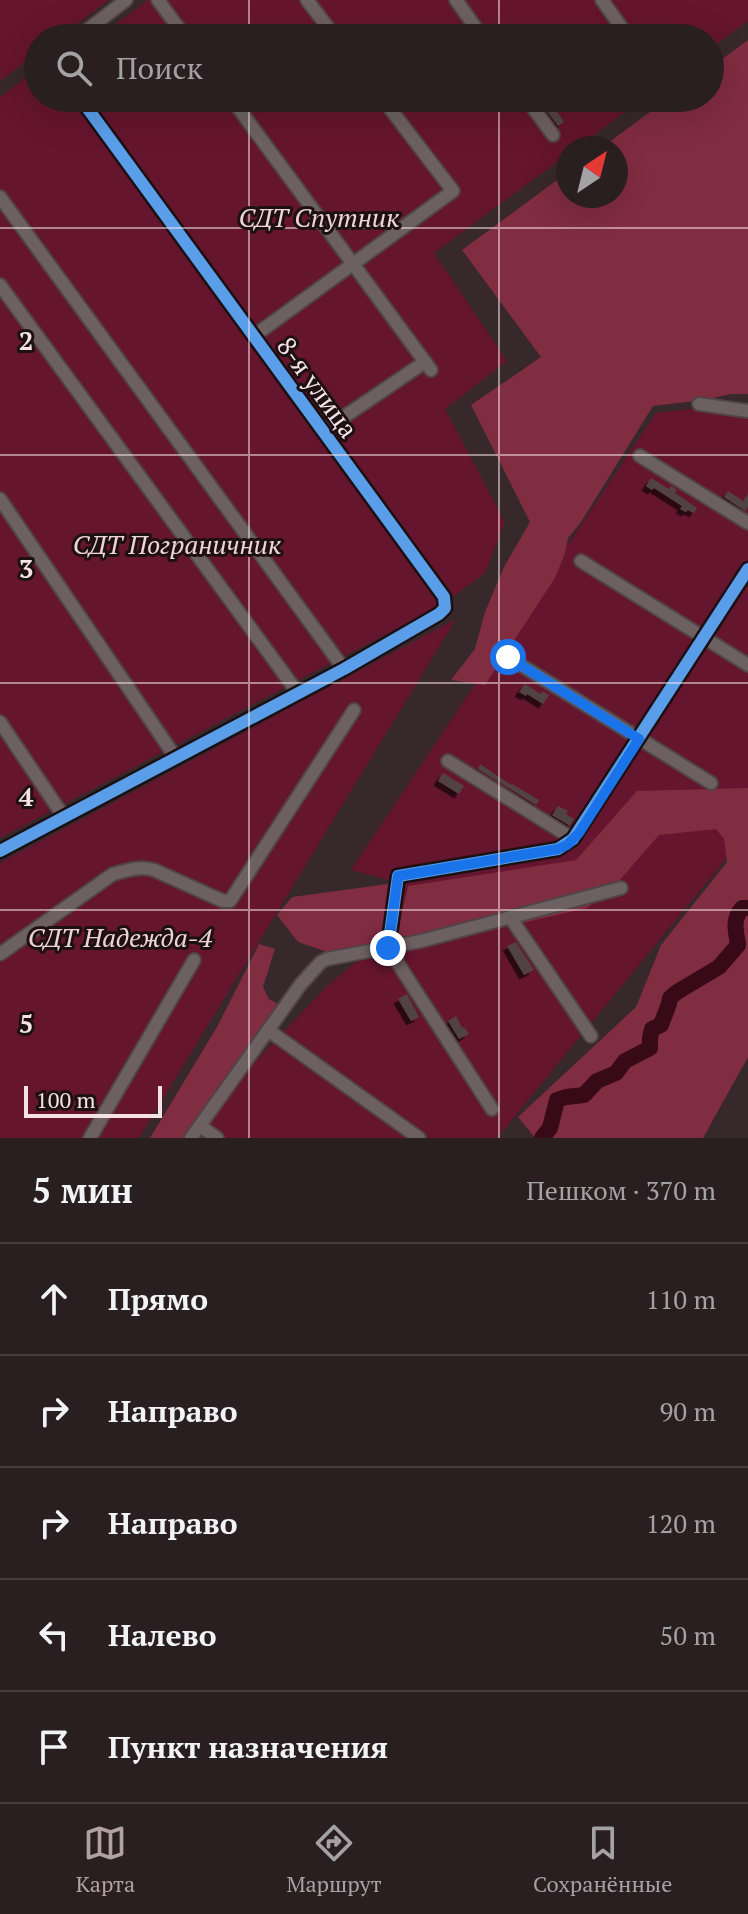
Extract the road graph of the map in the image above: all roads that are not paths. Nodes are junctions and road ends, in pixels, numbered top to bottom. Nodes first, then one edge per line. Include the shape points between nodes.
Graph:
1 (126, 0) edge
2 (158, 0) edge
3 (307, 0) edge
4 (456, 0) edge
5 (602, 0) edge
6 (95, 24) edge
7 (176, 24) edge
8 (325, 24) edge
9 (473, 24) edge
10 (619, 24) edge
11 (90, 112) edge
12 (241, 112) edge
13 (393, 112) edge
14 (536, 112) edge
15 (553, 135) dead end
16 (0, 197) edge
17 (353, 264) junction
18 (0, 285) edge
19 (254, 336) junction
20 (699, 404) dead end
21 (748, 411) edge
22 (323, 431) junction
23 (640, 456) dead end
24 (0, 499) edge
25 (748, 523) edge
26 (581, 561) dead end
27 (748, 569) edge
28 (704, 638) junction
29 (508, 657) dead end
30 (748, 665) edge
31 (344, 669) junction
32 (298, 693) junction
33 (354, 710) dead end
34 (0, 722) edge
35 (639, 739) junction
36 (176, 758) junction
37 (448, 761) dead end
38 (711, 783) dead end
39 (64, 817) junction
40 (573, 839) junction
41 (0, 851) edge
42 (621, 888) dead end
43 (510, 917) junction
44 (388, 948) junction
45 (0, 954) edge
46 (194, 960) dead end
47 (268, 1030) junction
48 (591, 1036) dead end
49 (492, 1109) dead end
50 (200, 1126) junction
51 (90, 1138) edge
52 (191, 1138) edge
53 (217, 1138) edge
54 (419, 1138) edge

1 - 6 street
2 - 7 street
3 - 8 street
4 - 9 street
5 - 10 street
11 - 19 street, 8-я улица
12 - 17 street
13 - 17 street via 453,191
14 - 15 street
16 - 31 street
17 - 19 street
17 - 22 street via 428,366
18 - 32 street
19 - 22 street, 8-я улица
20 - 21 street
22 - 31 street, 8-я улица via 444,597 445,608
23 - 25 street
24 - 36 street
26 - 28 street
27 - 28 street
28 - 30 street
28 - 35 street
29 - 35 street
31 - 32 street
32 - 36 street
33 - 45 street via 230,901 154,870 134,868 113,874
34 - 39 street
35 - 38 street
35 - 40 street
36 - 39 street
37 - 40 street
39 - 41 street
40 - 44 street via 558,849 398,876
42 - 43 street
43 - 44 street
43 - 48 street
44 - 47 street via 321,962
44 - 49 street
46 - 51 street
47 - 50 street
47 - 54 street
50 - 52 street
50 - 53 street

